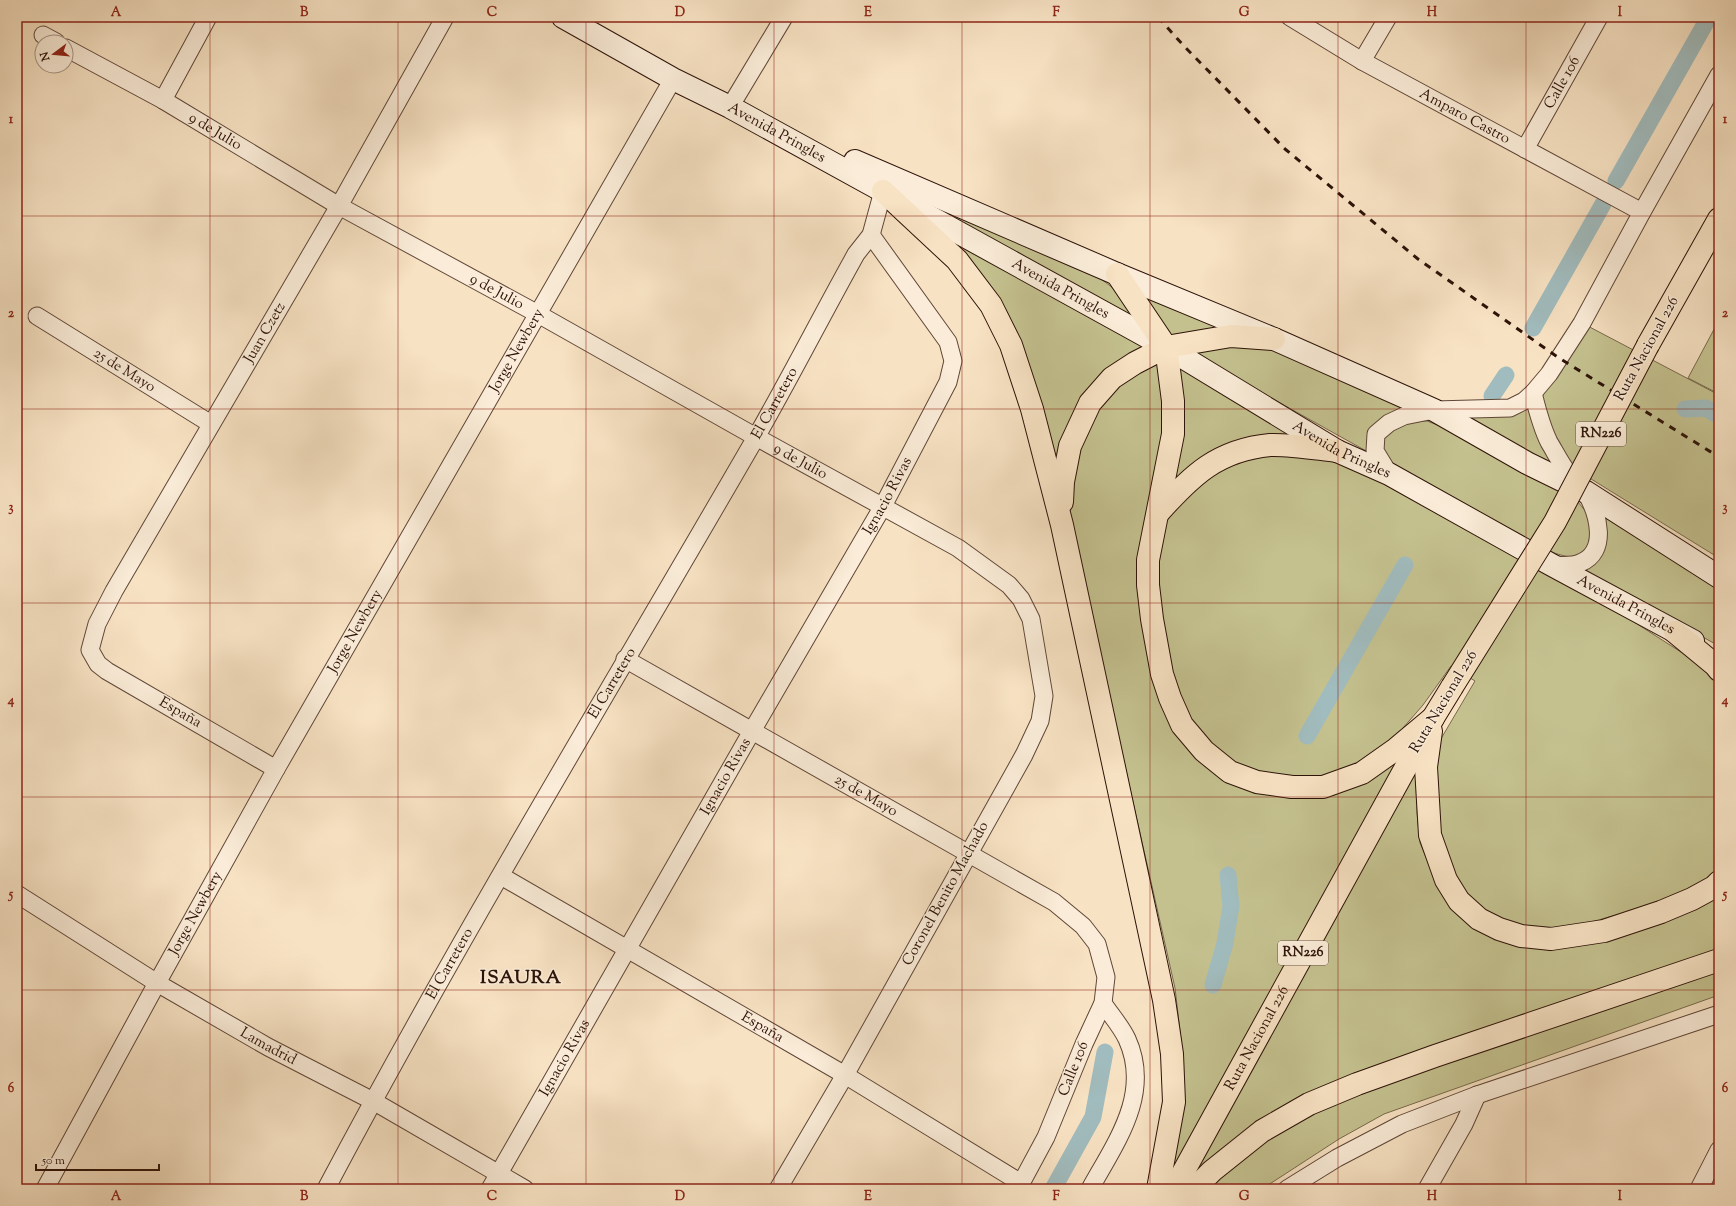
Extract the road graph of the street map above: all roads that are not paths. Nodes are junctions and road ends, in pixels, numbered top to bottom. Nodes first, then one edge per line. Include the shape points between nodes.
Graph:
1 (208, 17) edge
2 (445, 17) edge
3 (563, 17) edge
4 (784, 17) edge
5 (1290, 17) edge
6 (1388, 17) edge
7 (1599, 17) edge
8 (74, 52) edge
9 (1362, 62) junction
10 (1719, 75) edge
11 (673, 79) junction
12 (163, 100) junction
13 (730, 107) junction
14 (1525, 149) junction
15 (887, 183) junction
16 (339, 206) junction
17 (1642, 212) junction
18 (1719, 219) edge
19 (871, 235) junction
20 (1117, 274) junction
21 (538, 314) junction
22 (37, 316) dead end
23 (1274, 339) junction
24 (1166, 347) junction
25 (1533, 393) junction
26 (1434, 410) junction
27 (212, 424) junction
28 (756, 437) junction
29 (1337, 450) junction
30 (1389, 474) junction
31 (1586, 492) junction
32 (883, 506) junction
33 (1159, 512) junction
34 (1062, 525) junction
35 (1550, 564) junction
36 (1719, 577) edge
37 (1009, 586) joint
38 (1675, 632) junction
39 (90, 650) joint
40 (1719, 655) edge
41 (625, 659) junction
42 (1719, 670) edge
43 (1433, 718) junction
44 (752, 731) junction
45 (276, 769) junction
46 (968, 853) junction
47 (501, 876) junction
48 (1719, 882) edge
49 (17, 894) edge
50 (1097, 944) joint
51 (627, 950) junction
52 (1719, 960) edge
53 (157, 983) junction
54 (1103, 1003) junction
55 (1719, 1014) edge
56 (845, 1075) junction
57 (1477, 1095) junction
58 (373, 1101) junction
59 (1719, 1150) edge
60 (498, 1174) junction
61 (1020, 1186) edge
62 (45, 1189) edge
63 (326, 1189) edge
64 (490, 1189) edge
65 (525, 1189) edge
66 (778, 1189) edge
67 (1090, 1189) edge
68 (1158, 1189) edge
69 (1174, 1189) edge
70 (1194, 1189) edge
71 (1288, 1189) edge
72 (1427, 1189) edge
73 (1699, 1189) edge

1 - 12 street
2 - 16 street, Juan Czetz
3 - 11 main road, Avenida Pringles
4 - 13 street
5 - 9 street, Amparo Castro
6 - 9 street
7 - 14 street, Calle 106
8 - 12 street, 9 de Julio
9 - 14 street, Amparo Castro
10 - 17 street
11 - 13 main road, Avenida Pringles
11 - 21 street, Jorge Newbery
12 - 16 street, 9 de Julio
13 - 15 main road, Avenida Pringles
14 - 17 street, Amparo Castro
15 - 19 street, El Carretero
15 - 20 main road, Avenida Pringles
15 - 24 main road, Avenida Pringles
15 - 34 highway via 957,260 991,305 1011,345 1030,402
16 - 21 street, 9 de Julio
16 - 27 street, Juan Czetz
17 - 25 street via 1582,323 1549,374
18 - 43 highway, Ruta Nacional 226 / RN226, bridge via 1648,345 1555,522
19 - 28 street, El Carretero via 856,254
19 - 32 street, Ignacio Rivas via 948,342 954,361 948,382
20 - 23 main road, Avenida Pringles
20 - 24 highway
21 - 28 street, 9 de Julio
21 - 45 street, Jorge Newbery
22 - 27 street, 25 de Mayo
23 - 24 highway via 1231,336
23 - 26 main road, Avenida Pringles
24 - 29 main road, Avenida Pringles
24 - 33 highway via 1173,400 1173,434
24 - 34 highway via 1112,378 1090,403 1070,446 1063,482
25 - 26 street via 1510,408
25 - 31 street via 1549,441 1567,472
26 - 30 street via 1389,422 1376,434 1375,451
26 - 31 main road, Avenida Pringles via 1527,463
27 - 39 street, Juan Czetz via 114,592 97,624
28 - 32 street, 9 de Julio
28 - 41 street, El Carretero
29 - 30 main road, Avenida Pringles
29 - 33 highway via 1271,445 1241,450 1208,465 1185,483
30 - 35 main road, Avenida Pringles
31 - 35 street via 1596,518 1597,547 1591,556 1581,563 1568,566
31 - 36 main road, Avenida Pringles
32 - 37 street, 9 de Julio via 958,548
32 - 44 street, Ignacio Rivas
33 - 43 highway via 1148,560 1148,585 1162,674 1182,725 1204,751 1230,772 1257,782 1292,787 1323,787 1362,773
34 - 68 highway via 1162,992 1172,1054 1174,1102
35 - 38 main road, Avenida Pringles
37 - 46 street, Coronel Benito Machado via 1031,619 1044,696 1040,720 1024,755
38 - 40 main road, Avenida Pringles
38 - 42 highway
39 - 45 street, España via 98,664 107,671
41 - 44 street, 25 de Mayo
41 - 47 street, El Carretero
43 - 48 highway via 1426,767 1430,835 1446,880 1459,901 1479,919 1521,936 1551,939 1604,931 1692,899
43 - 69 highway, Ruta Nacional 226 / RN226
44 - 46 street, 25 de Mayo
44 - 51 street, Ignacio Rivas
45 - 53 street, Jorge Newbery
46 - 50 street, 25 de Mayo via 1054,902 1083,926
46 - 56 street, Coronel Benito Machado
47 - 51 street, España
47 - 58 street, El Carretero
49 - 53 street, Lamadrid
50 - 54 street, Calle 106 via 1106,977
51 - 56 street, España
51 - 60 street, Ignacio Rivas
52 - 70 highway via 1435,1056 1309,1104 1262,1131 1212,1171
53 - 58 street, Lamadrid via 268,1046
53 - 62 street, Jorge Newbery
54 - 61 street, Calle 106 via 1046,1137
54 - 67 street via 1127,1038 1134,1063 1136,1084 1127,1120
55 - 57 street
56 - 61 street, España
56 - 66 street, Coronel Benito Machado
57 - 71 street via 1372,1138
57 - 72 street via 1464,1124
58 - 60 street, Lamadrid
58 - 63 street, El Carretero
59 - 73 street
60 - 64 street, Ignacio Rivas
60 - 65 street, Lamadrid

